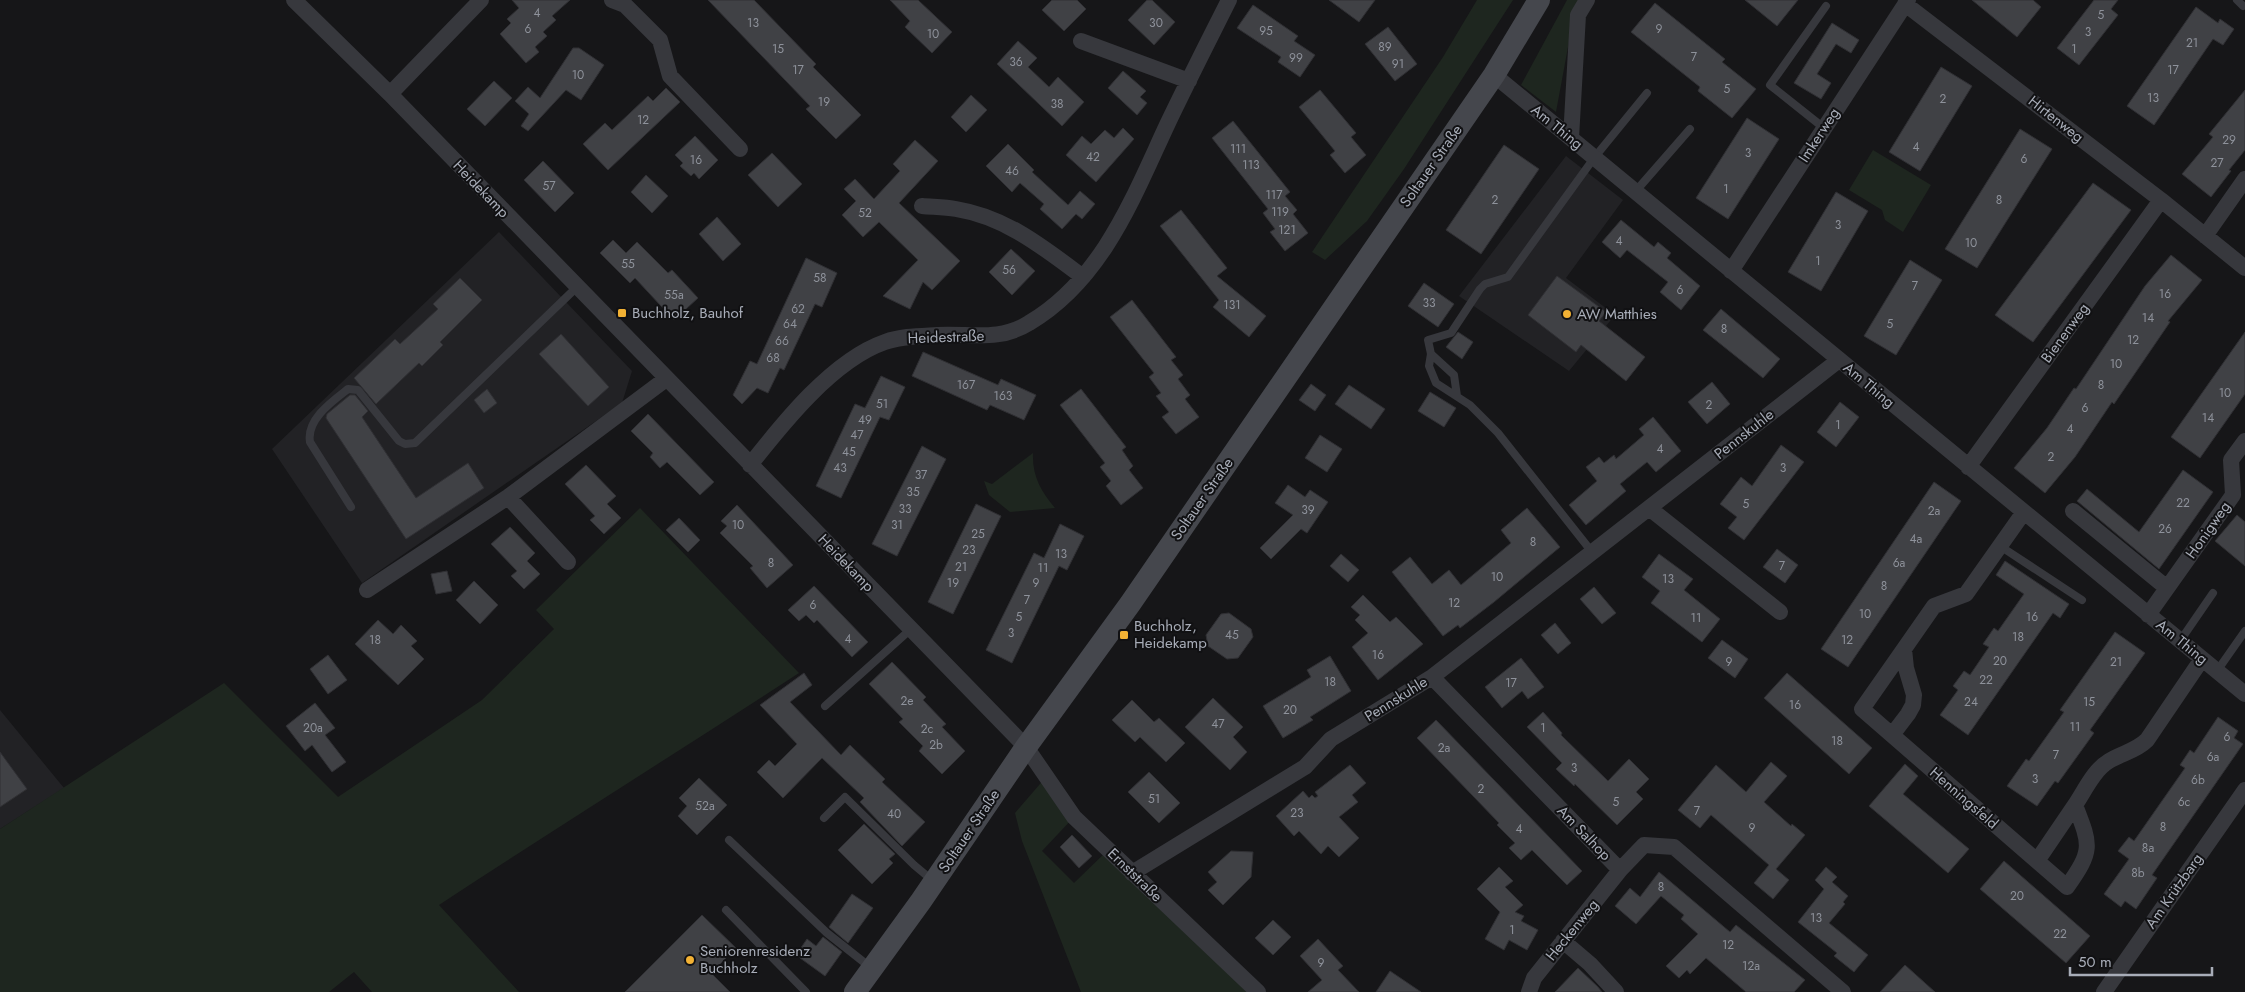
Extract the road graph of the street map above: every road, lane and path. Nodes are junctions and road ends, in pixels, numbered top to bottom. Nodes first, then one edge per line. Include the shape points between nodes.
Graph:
1 (294, 0) edge
2 (481, 0) edge
3 (612, 0) edge
4 (1229, 0) edge
5 (1539, 0) edge
6 (1587, 0) edge
7 (2237, 0) edge
8 (1906, 2) edge
9 (1826, 6) dead end
10 (2243, 6) dead end
11 (1081, 40) dead end
12 (1494, 75) junction
13 (1188, 80) junction
14 (1647, 93) dead end
15 (390, 94) junction
16 (1824, 128) junction
17 (1690, 129) dead end
18 (1571, 138) junction
19 (740, 149) dead end
20 (1594, 158) junction
21 (2245, 179) edge
22 (1635, 192) junction
23 (2161, 200) junction
24 (922, 206) dead end
25 (2205, 236) junction
26 (2245, 268) edge
27 (1731, 270) junction
28 (1083, 277) junction
29 (577, 287) junction
30 (1431, 354) junction
31 (1839, 360) junction
32 (666, 379) junction
33 (1457, 396) junction
34 (2245, 441) edge
35 (750, 465) junction
36 (1968, 466) junction
37 (508, 497) junction
38 (351, 507) dead end
39 (1649, 508) junction
40 (2073, 511) dead end
41 (2024, 512) junction
42 (2000, 546) junction
43 (1592, 552) junction
44 (568, 562) dead end
45 (2167, 588) junction
46 (367, 590) dead end
47 (2213, 594) dead end
48 (2082, 600) dead end
49 (1780, 612) dead end
50 (2148, 615) junction
51 (911, 630) junction
52 (2245, 631) edge
53 (2180, 641) junction
54 (1904, 649) junction
55 (2202, 659) junction
56 (2216, 671) junction
57 (1432, 677) junction
58 (2245, 694) edge
59 (825, 706) dead end
60 (1892, 735) junction
61 (1026, 747) junction
62 (2245, 790) edge
63 (2075, 805) junction
64 (824, 818) dead end
65 (728, 840) dead end
66 (2037, 861) junction
67 (1620, 870) junction
68 (1132, 874) junction
69 (934, 881) junction
70 (726, 910) dead end
71 (1563, 941) junction
72 (872, 968) junction
73 (806, 992) edge
74 (855, 992) edge
75 (1258, 992) edge
76 (1529, 992) edge
77 (1616, 992) edge
78 (1843, 992) edge
79 (2104, 992) edge

1 - 15 street, Heidekamp
2 - 15 street
3 - 19 street via 625,5 660,40 670,76
4 - 13 street, Heidestraße
5 - 12 main road, Soltauer Straße
6 - 18 street via 1578,15
7 - 10 lane
8 - 16 street, Imkerweg
8 - 23 street, Hirtenweg
9 - 16 lane via 1770,85
11 - 13 street
12 - 18 street, Am Thing
12 - 61 main road, Soltauer Straße via 1130,604
13 - 28 street, Heidestraße via 1123,221
14 - 20 lane
15 - 29 street, Heidekamp
16 - 27 street, Imkerweg
17 - 22 lane
18 - 20 street, Am Thing
20 - 22 street, Am Thing
20 - 30 lane via 1508,277 1485,284 1451,332 1428,340
21 - 25 street
22 - 27 street, Am Thing
23 - 25 street, Hirtenweg
23 - 36 street, Bienenweg
24 - 28 street via 956,209 997,220 1028,237
25 - 26 street, Hirtenweg
27 - 31 street, Am Thing
28 - 35 street, Heidestraße via 1045,313 1007,333 982,337 949,334 915,336 886,342 865,351 844,365 800,405
29 - 32 street, Heidekamp
29 - 38 lane via 415,443 399,441 358,390 348,389 327,406 315,422 309,438
30 - 33 lane via 1454,375
30 - 33 lane via 1429,366 1436,383
31 - 36 street, Am Thing
31 - 39 street, Pennskuhle
32 - 35 street, Heidekamp
32 - 37 street
33 - 43 lane via 1498,433
34 - 45 street, Honigweg via 2231,460 2233,495
35 - 51 street, Heidekamp
36 - 41 street, Am Thing
37 - 44 street
37 - 46 street
39 - 43 street, Pennskuhle
39 - 49 street
40 - 45 street
41 - 42 street, Henningsfeld
41 - 50 street, Am Thing
42 - 48 lane
42 - 54 street, Henningsfeld via 1966,594 1934,606
43 - 57 street, Pennskuhle
45 - 50 street, Honigweg
47 - 53 lane
50 - 53 street, Am Thing
51 - 59 lane
51 - 61 street, Heidekamp
52 - 56 lane
53 - 55 street, Am Thing
54 - 60 street via 1914,695 1913,705
54 - 60 street, Henningsfeld via 1862,709
55 - 56 street, Am Thing
55 - 63 street via 2147,740 2100,768
56 - 58 street, Am Thing
57 - 67 street, Am Salhop
57 - 68 street, Pennskuhle via 1331,739 1305,767
60 - 66 street, Henningsfeld
61 - 68 street, Ernststraße via 1074,817
61 - 69 main road, Soltauer Straße
62 - 79 street, Am Krützbarg
63 - 66 street
63 - 66 street, Henningsfeld via 2087,835 2084,863 2067,887
64 - 69 lane via 845,797
65 - 72 lane via 826,933
67 - 71 street, Heckenweg
67 - 78 street, Am Salhop via 1644,845 1674,847
68 - 75 street, Ernststraße
69 - 72 main road, Soltauer Straße
70 - 73 lane
71 - 76 street, Heckenweg via 1534,978
71 - 77 street
72 - 74 main road, Soltauer Straße

